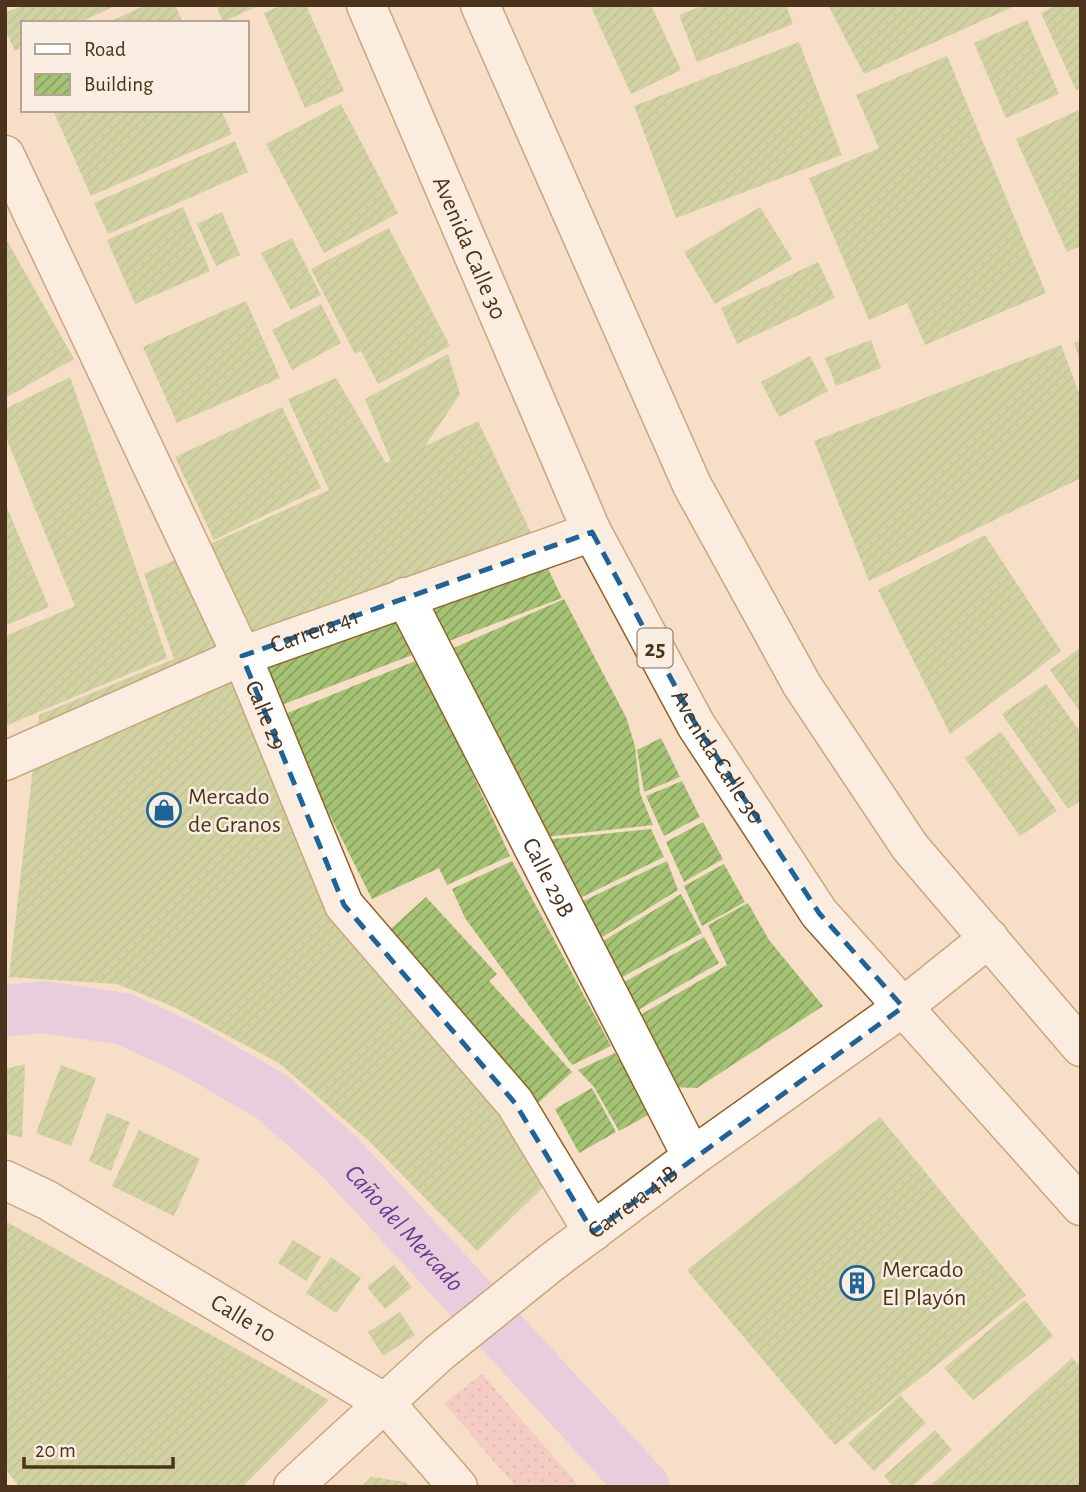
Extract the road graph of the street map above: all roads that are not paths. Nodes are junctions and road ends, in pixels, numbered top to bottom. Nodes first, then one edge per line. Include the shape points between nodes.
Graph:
1 (366, 5) edge
2 (480, 5) edge
3 (5, 155) edge
4 (592, 532) junction
5 (405, 597) junction
6 (242, 656) junction
7 (5, 761) edge
8 (989, 938) junction
9 (903, 1007) junction
10 (1081, 1047) edge
11 (692, 1157) junction
12 (5, 1180) edge
13 (1081, 1206) edge
14 (593, 1233) junction
15 (385, 1404) junction
16 (293, 1487) edge
17 (458, 1487) edge

1 - 4 main road, Avenida Calle 30 / 25
2 - 8 main road via 692,485 802,685 910,847
3 - 6 main road, Calle 29
4 - 5 main road, Carrera 41
4 - 9 main road, Avenida Calle 30 / 25 via 696,724 819,913
5 - 6 main road, Carrera 41
5 - 11 main road, Calle 29B
6 - 7 main road, Carrera 41
6 - 14 main road, Calle 29 via 344,905 515,1103
8 - 9 main road, Carrera 41B
8 - 10 main road
9 - 11 main road, Carrera 41B
9 - 13 main road, Avenida Calle 30 / 25
11 - 14 main road, Carrera 41B
12 - 15 main road, Calle 10 via 47,1200
14 - 15 main road, Carrera 41B via 439,1353
15 - 16 main road, Carrera 41B
15 - 17 main road, Calle 10

